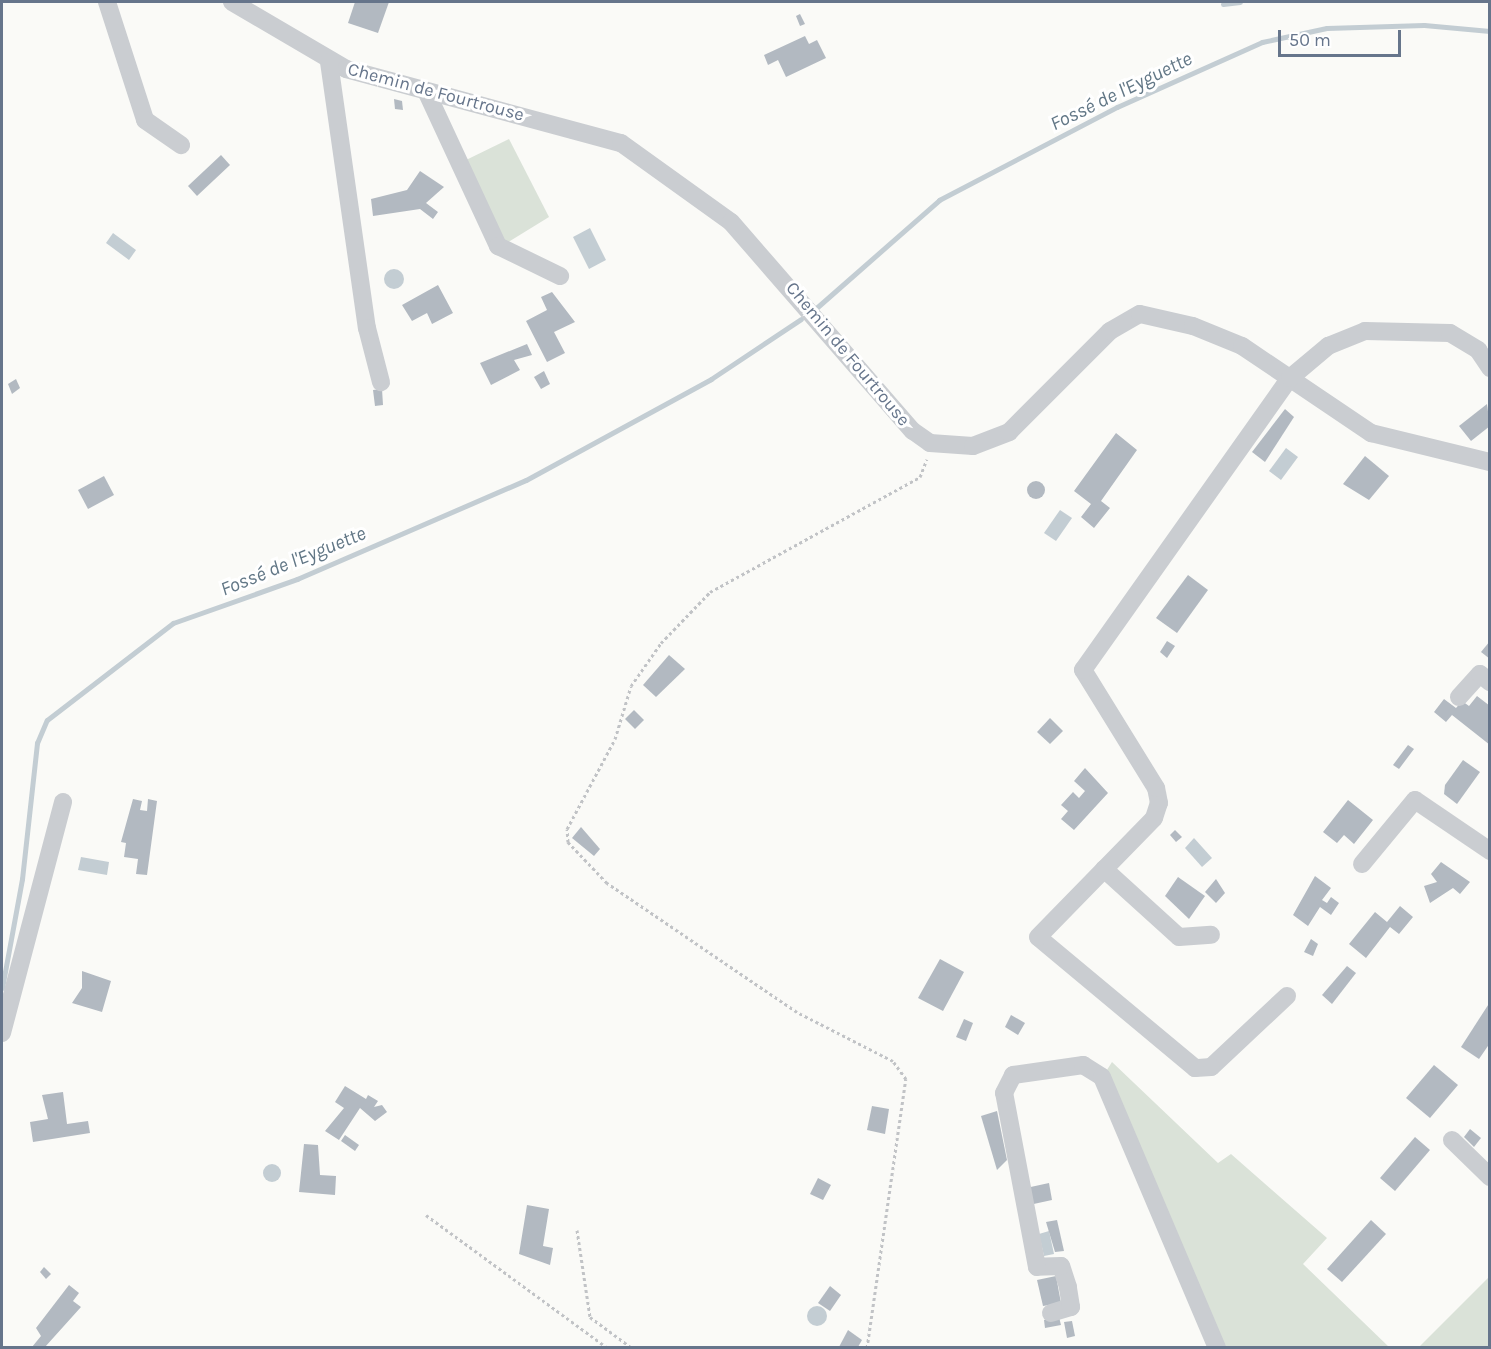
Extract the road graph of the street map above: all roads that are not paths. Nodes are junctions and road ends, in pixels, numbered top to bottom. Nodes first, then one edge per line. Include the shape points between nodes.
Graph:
1 (107, 2) edge
2 (232, 2) edge
3 (329, 62) junction
4 (427, 93) junction
5 (181, 145) dead end
6 (560, 276) dead end
7 (1490, 368) edge
8 (1290, 378) junction
9 (381, 382) dead end
10 (1490, 462) edge
11 (1490, 682) edge
12 (1459, 697) dead end
13 (63, 802) dead end
14 (1490, 851) edge
15 (1362, 864) dead end
16 (1104, 869) junction
17 (1211, 935) dead end
18 (1287, 996) dead end
19 (2, 1033) edge
20 (1452, 1140) dead end
21 (1490, 1177) edge
22 (1052, 1313) dead end
23 (1217, 1347) edge

1 - 5 street via 145,120
2 - 3 street, Chemin de Fourtrouse
3 - 4 street, Chemin de Fourtrouse
3 - 9 street via 367,328
4 - 6 street via 498,246
4 - 8 street, Chemin de Fourtrouse via 621,142 713,205 770,261 913,431 930,442 973,446 1009,432 1110,331 1140,314 1193,326 1242,346
7 - 8 street via 1478,350 1450,333 1405,328 1365,330 1328,346
8 - 10 street via 1371,433
8 - 16 street via 1083,670 1156,788 1159,803 1154,818
11 - 12 street via 1480,674
13 - 19 street
14 - 15 street via 1415,801
16 - 17 street via 1179,937
16 - 18 street via 1038,937 1195,1068 1211,1067
20 - 21 street
22 - 23 street via 1071,1307 1068,1287 1061,1266 1037,1267 1004,1093 1013,1075 1083,1065 1102,1077

